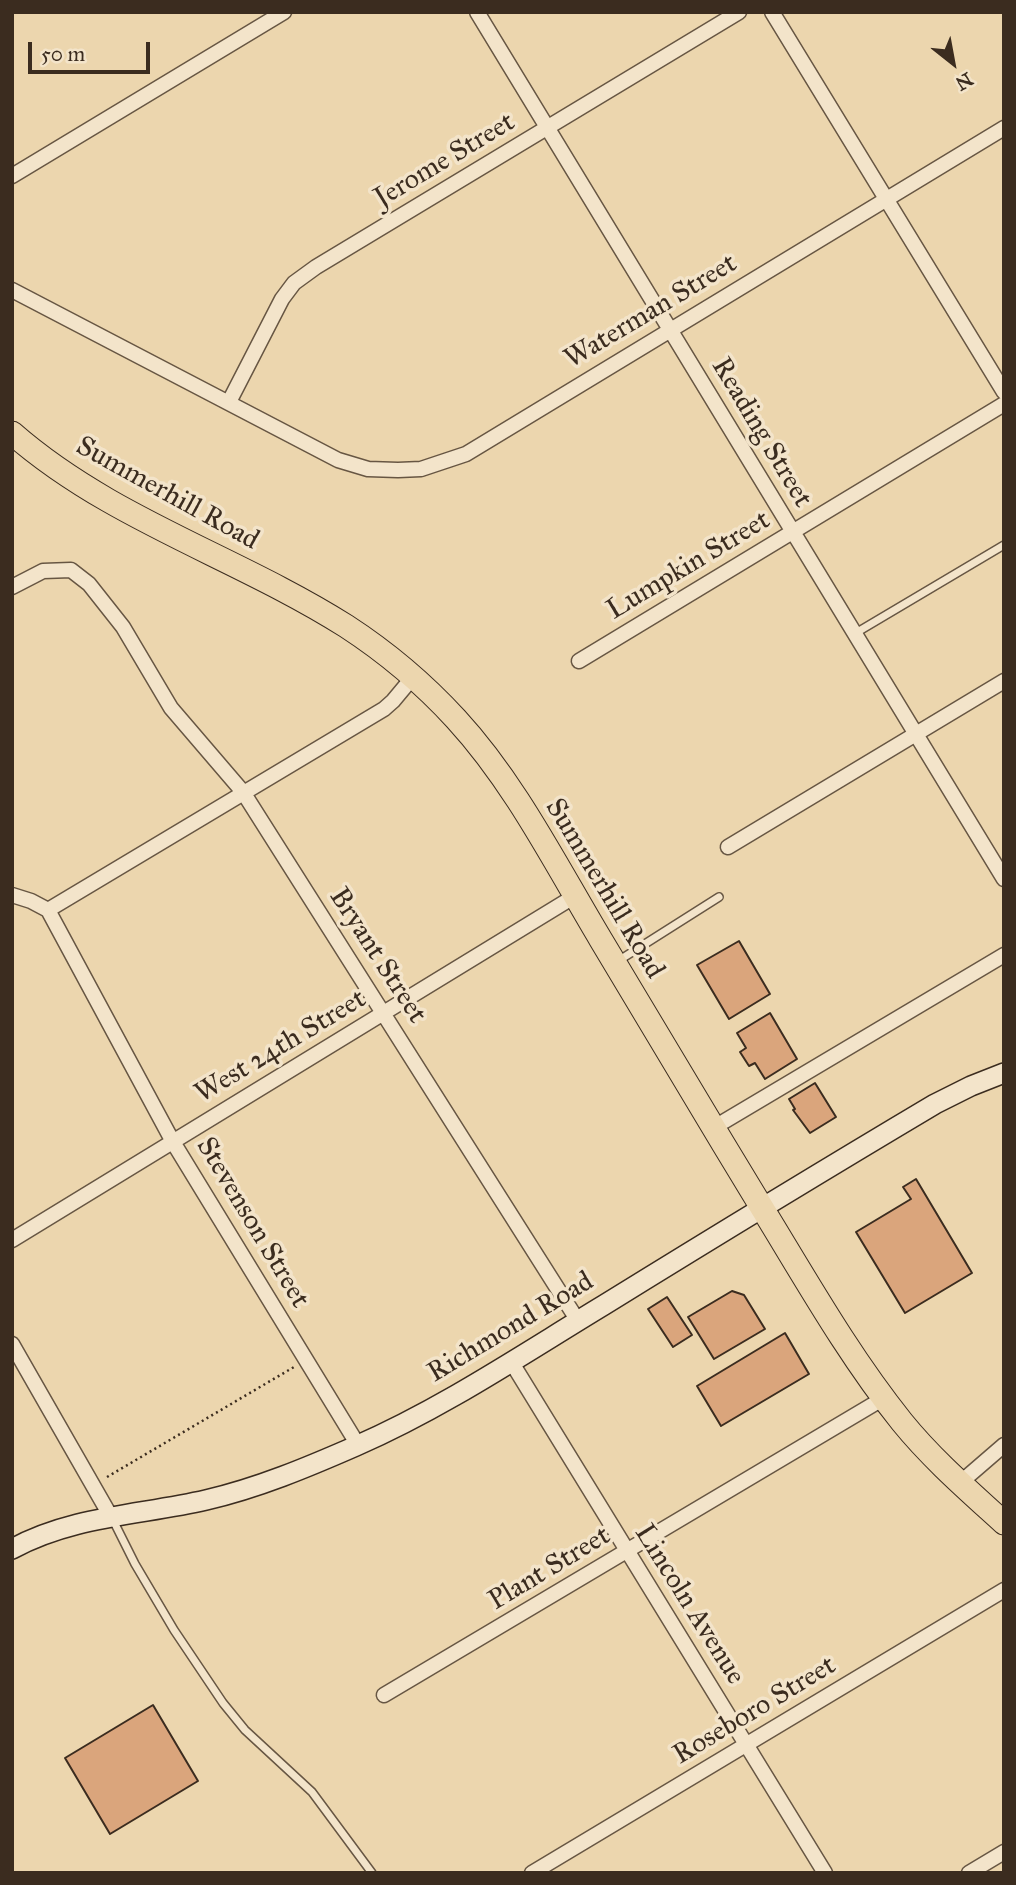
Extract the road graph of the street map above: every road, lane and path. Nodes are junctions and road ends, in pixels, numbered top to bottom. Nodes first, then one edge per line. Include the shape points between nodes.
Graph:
1 (284, 12) edge
2 (477, 12) edge
3 (738, 12) edge
4 (772, 12) edge
5 (547, 128) junction
6 (1004, 128) edge
7 (12, 176) edge
8 (887, 200) junction
9 (12, 290) edge
10 (669, 330) junction
11 (1004, 392) edge
12 (229, 402) junction
13 (1004, 404) edge
14 (12, 433) edge
15 (792, 532) junction
16 (1004, 545) edge
17 (12, 587) edge
18 (854, 635) junction
19 (579, 661) dead end
20 (413, 677) junction
21 (1004, 681) edge
22 (914, 735) junction
23 (243, 792) junction
24 (728, 848) dead end
25 (1004, 879) edge
26 (12, 895) edge
27 (575, 896) junction
28 (719, 897) dead end
29 (48, 910) junction
30 (1004, 956) edge
31 (614, 963) junction
32 (384, 1013) junction
33 (1004, 1073) edge
34 (713, 1128) junction
35 (173, 1142) junction
36 (762, 1208) junction
37 (12, 1240) edge
38 (578, 1321) junction
39 (12, 1344) edge
40 (306, 1360) junction
41 (512, 1363) junction
42 (884, 1398) junction
43 (358, 1445) junction
44 (1004, 1445) edge
45 (960, 1483) junction
46 (94, 1485) junction
47 (111, 1517) junction
48 (1004, 1523) edge
49 (12, 1549) edge
50 (627, 1551) junction
51 (1004, 1590) edge
52 (384, 1695) dead end
53 (746, 1745) junction
54 (1004, 1852) edge
55 (373, 1873) edge
56 (532, 1873) edge
57 (825, 1873) edge
58 (969, 1873) edge

1 - 7 street
2 - 5 street, Reading Street
3 - 5 street, Jerome Street
4 - 8 street
5 - 10 street, Reading Street
5 - 12 street, Jerome Street via 294,283
6 - 8 street, Waterman Street
8 - 10 street, Waterman Street
8 - 11 street
9 - 12 street, Waterman Street
10 - 12 street, Waterman Street via 466,454 421,469 368,469 338,460
10 - 15 street, Reading Street
13 - 15 street, Lumpkin Street
14 - 20 main road, Summerhill Road via 95,494 324,614
15 - 18 street, Reading Street
15 - 19 street, Lumpkin Street
16 - 18 lane
17 - 23 street, Bryant Street via 43,571 71,570 89,584 123,626 171,708
18 - 22 street, Reading Street
20 - 23 street via 384,709
20 - 27 main road, Summerhill Road via 491,762
21 - 22 street
22 - 24 street
22 - 25 street, Reading Street
23 - 29 street
23 - 32 street, Bryant Street
26 - 29 street
27 - 31 main road, Summerhill Road
27 - 32 street, West 24th Street
28 - 31 lane
29 - 35 street, Stevenson Street
30 - 34 street
31 - 34 main road, Summerhill Road
32 - 35 street, West 24th Street
32 - 38 street, Bryant Street
33 - 36 street, Richmond Road via 935,1104
34 - 36 main road, Summerhill Road
35 - 37 street, West 24th Street
35 - 40 street, Stevenson Street
36 - 38 street, Richmond Road
36 - 42 main road, Summerhill Road
38 - 41 street, Richmond Road
39 - 46 street
40 - 43 street, Stevenson Street
40 - 46 path
41 - 43 street, Richmond Road
41 - 50 street, Lincoln Avenue
42 - 45 main road, Summerhill Road
42 - 50 street, Plant Street
43 - 47 street, Richmond Road via 208,1499
44 - 45 street
45 - 48 main road, Summerhill Road
46 - 47 street
47 - 49 street, Richmond Road via 75,1524
47 - 55 lane via 135,1564 223,1703 245,1730 312,1792
50 - 52 street, Plant Street
50 - 53 street, Lincoln Avenue
51 - 53 street, Roseboro Street
53 - 56 street, Roseboro Street
53 - 57 street, Lincoln Avenue
54 - 58 street

